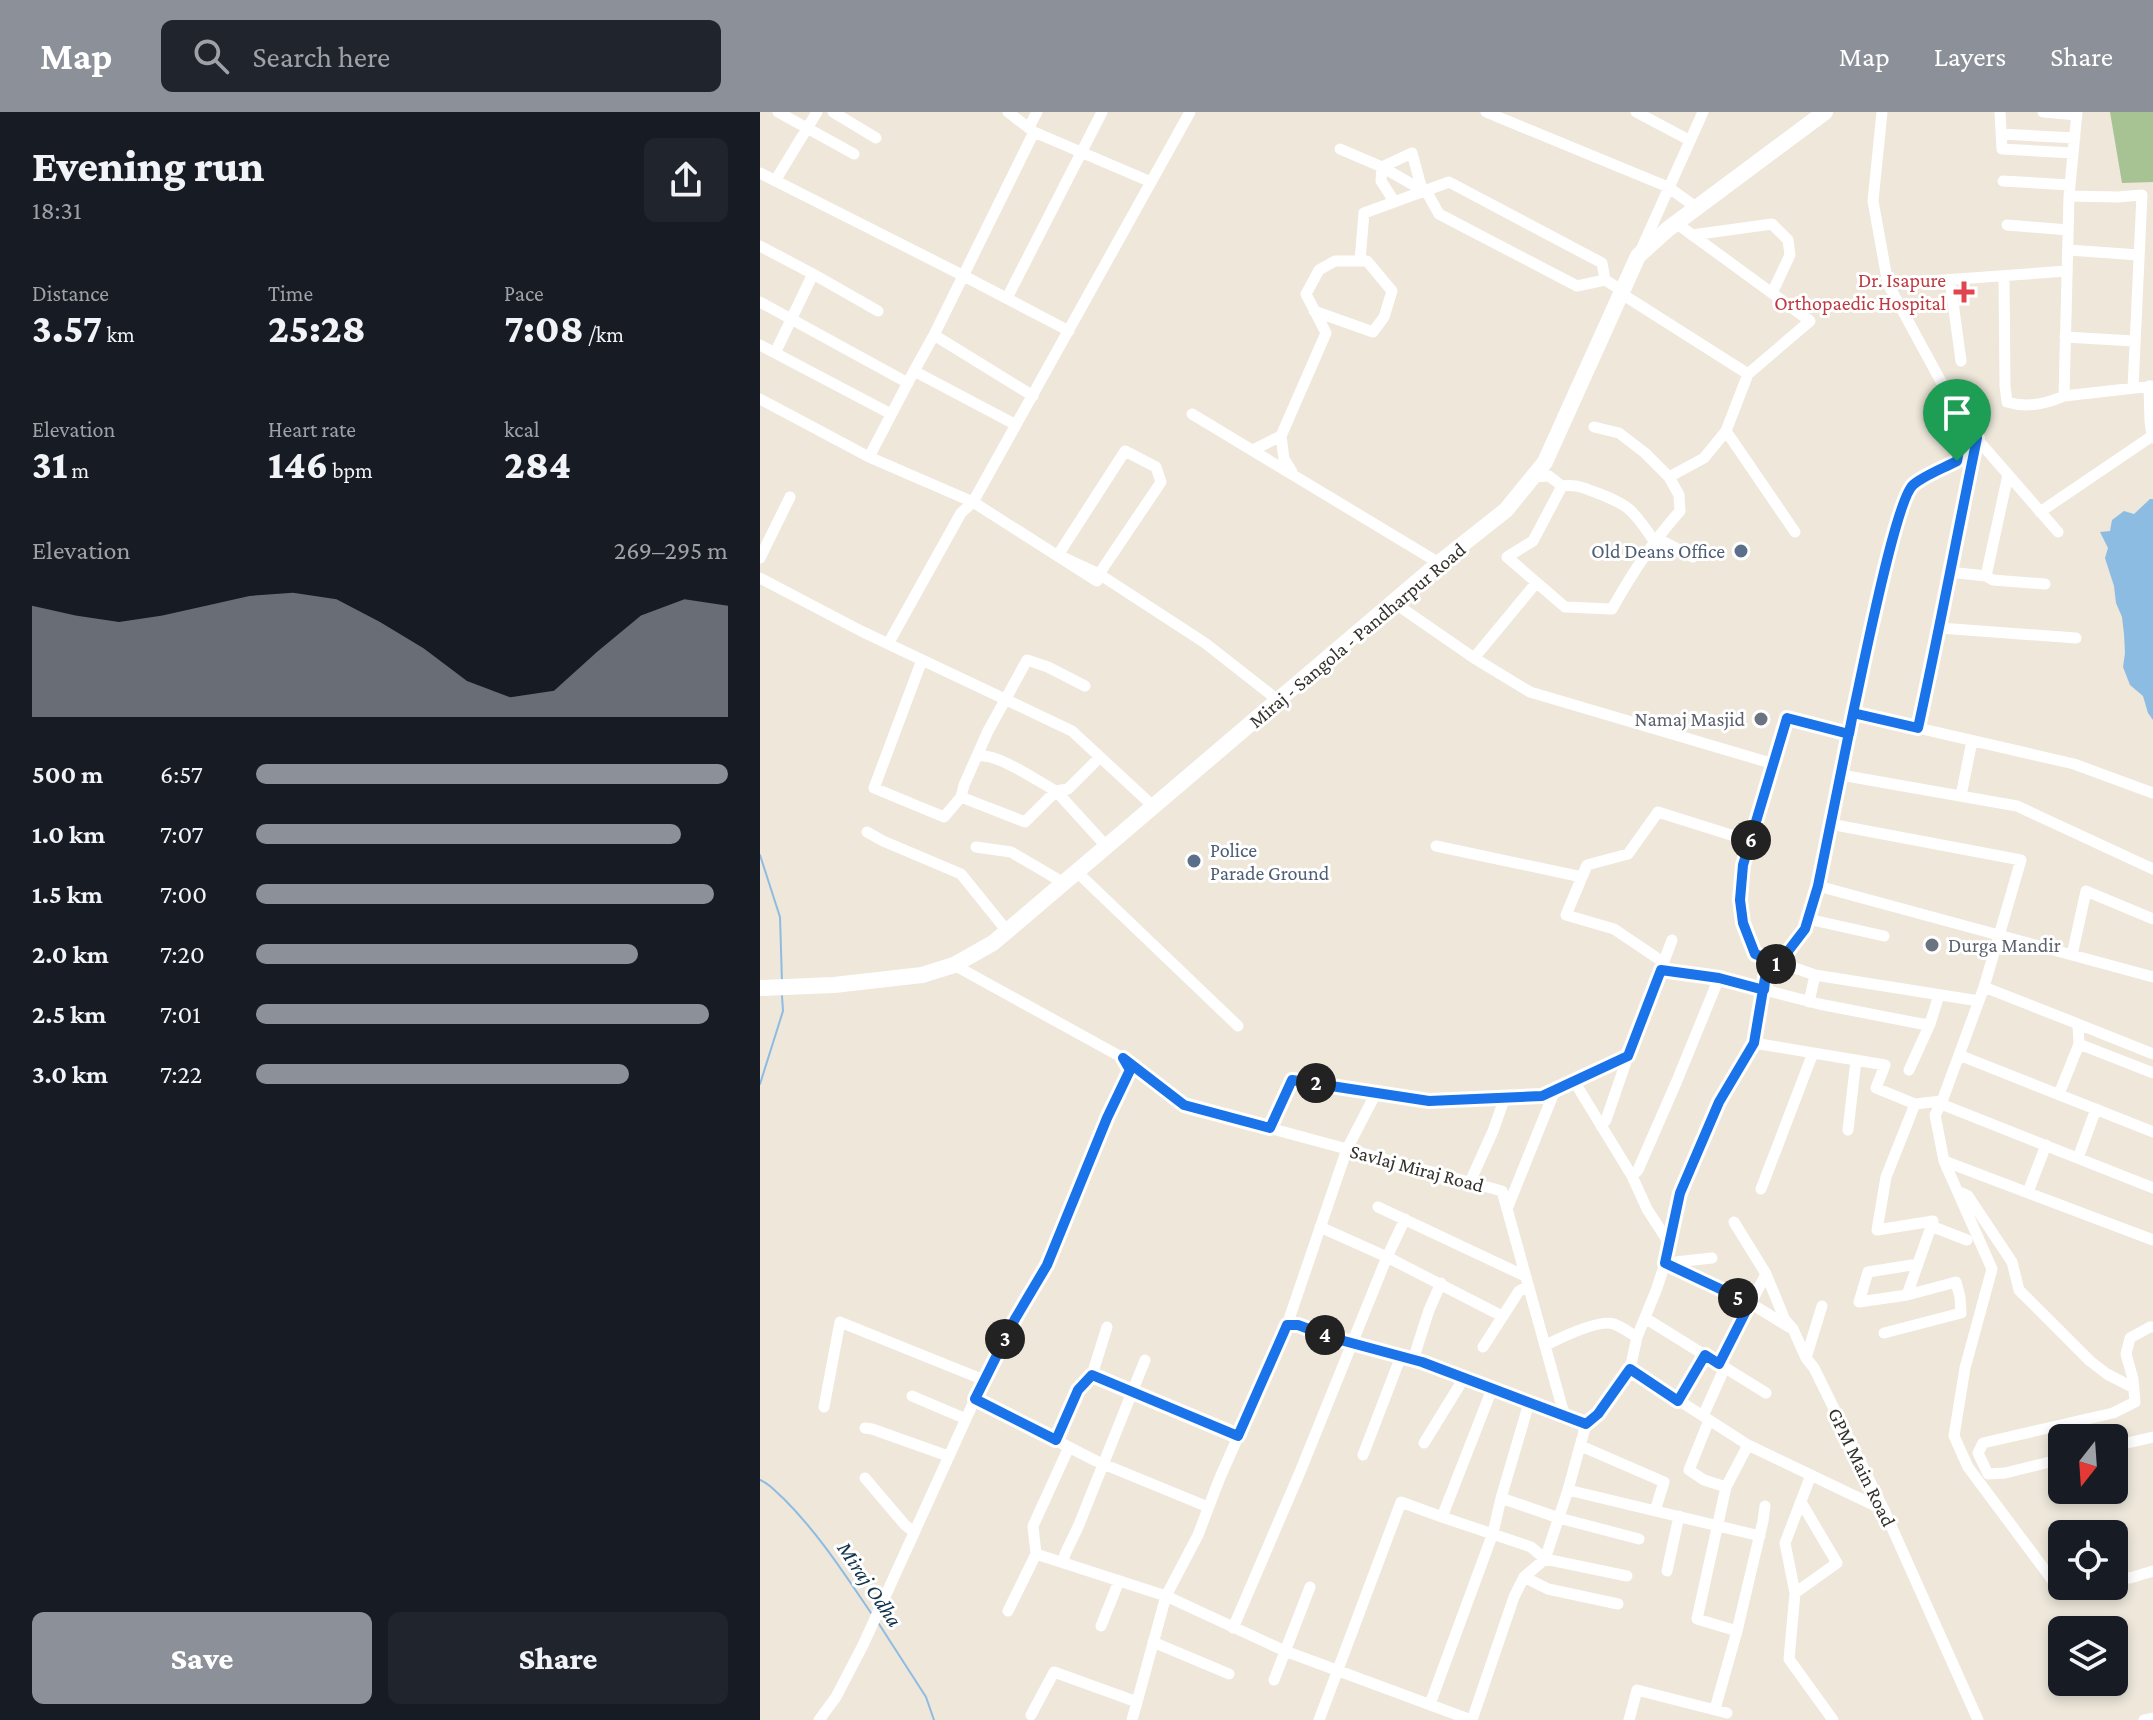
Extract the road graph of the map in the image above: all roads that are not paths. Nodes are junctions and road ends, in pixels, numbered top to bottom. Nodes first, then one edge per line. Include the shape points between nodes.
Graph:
1 (778, 112) edge
2 (817, 112) edge
3 (833, 112) edge
4 (1008, 112) edge
5 (1037, 112) edge
6 (1102, 112) edge
7 (1190, 112) edge
8 (1486, 112) edge
9 (1636, 112) edge
10 (1703, 112) edge
11 (1825, 112) edge
12 (1882, 112) edge
13 (2000, 112) edge
14 (2043, 112) edge
15 (2077, 113) edge
16 (807, 128) junction
17 (1032, 130) junction
18 (2001, 134) junction
19 (876, 138) dead end
20 (2075, 138) junction
21 (1689, 140) junction
22 (1340, 149) dead end
23 (1081, 152) junction
24 (2073, 153) junction
25 (854, 154) dead end
26 (1382, 167) junction
27 (760, 173) edge
28 (775, 181) junction
29 (2003, 181) dead end
30 (1151, 182) junction
31 (1668, 187) junction
32 (1424, 190) junction
33 (2070, 190) junction
34 (1394, 201) junction
35 (1697, 208) junction
36 (1676, 223) junction
37 (2007, 225) dead end
38 (2068, 230) junction
39 (1692, 235) junction
40 (760, 246) edge
41 (2068, 250) junction
42 (2139, 255) junction
43 (1638, 256) junction
44 (1360, 260) junction
45 (2067, 271) junction
46 (813, 274) junction
47 (964, 276) junction
48 (2004, 276) junction
49 (1605, 280) junction
50 (1950, 280) junction
51 (1888, 284) junction
52 (1622, 292) junction
53 (1772, 293) junction
54 (1007, 298) junction
55 (760, 302) edge
56 (878, 311) dead end
57 (1314, 311) junction
58 (791, 319) junction
59 (1069, 331) junction
60 (934, 335) junction
61 (2065, 337) junction
62 (2134, 341) junction
63 (760, 345) edge
64 (775, 353) junction
65 (1961, 361) dead end
66 (914, 371) junction
67 (1748, 374) junction
68 (908, 383) junction
69 (2151, 386) edge
70 (2133, 388) junction
71 (1033, 396) junction
72 (2064, 396) junction
73 (760, 399) edge
74 (891, 414) junction
75 (1192, 414) dead end
76 (1964, 424) junction
77 (1016, 425) junction
78 (1594, 427) dead end
79 (1726, 431) junction
80 (1281, 436) junction
81 (2153, 437) edge
82 (1977, 438) junction
83 (1253, 450) junction
84 (869, 457) junction
85 (2008, 475) junction
86 (1295, 476) junction
87 (1533, 477) junction
88 (1669, 477) junction
89 (1562, 486) junction
90 (790, 497) dead end
91 (973, 502) junction
92 (2040, 512) junction
93 (1795, 532) dead end
94 (2058, 532) dead end
95 (1655, 540) junction
96 (1058, 555) junction
97 (1693, 557) dead end
98 (760, 558) edge
99 (1439, 563) junction
100 (1949, 572) junction
101 (1099, 574) junction
102 (1986, 576) junction
103 (760, 578) edge
104 (1536, 583) junction
105 (2045, 584) dead end
106 (1393, 602) junction
107 (1940, 628) junction
108 (2076, 638) dead end
109 (888, 644) junction
110 (1474, 658) junction
111 (922, 660) junction
112 (1085, 686) dead end
113 (1004, 699) junction
114 (1279, 701) junction
115 (1853, 713) junction
116 (1918, 728) junction
117 (1849, 734) junction
118 (1972, 741) junction
119 (978, 756) junction
120 (1100, 757) junction
121 (1774, 764) junction
122 (1841, 775) junction
123 (1056, 791) junction
124 (2153, 793) edge
125 (1961, 796) junction
126 (961, 797) junction
127 (1154, 807) junction
128 (1830, 824) junction
129 (867, 832) dead end
130 (1750, 841) junction
131 (1436, 846) dead end
132 (976, 847) dead end
133 (1107, 847) junction
134 (2153, 869) edge
135 (1071, 877) junction
136 (1582, 877) junction
137 (1818, 886) junction
138 (1808, 919) junction
139 (2153, 919) edge
140 (1007, 931) junction
141 (1999, 935) junction
142 (1884, 936) dead end
143 (1672, 940) dead end
144 (2072, 955) junction
145 (1779, 963) junction
146 (954, 965) junction
147 (1662, 966) junction
148 (1815, 975) junction
149 (2153, 977) edge
150 (1719, 978) junction
151 (1984, 987) junction
152 (760, 988) edge
153 (1764, 990) junction
154 (1939, 995) junction
155 (1979, 1001) junction
156 (1809, 1002) junction
157 (1930, 1024) junction
158 (2078, 1024) junction
159 (1238, 1026) dead end
160 (1754, 1043) junction
161 (2079, 1044) junction
162 (1813, 1053) junction
163 (2153, 1054) edge
164 (1959, 1055) junction
165 (1628, 1056) junction
166 (1123, 1058) junction
167 (1856, 1060) junction
168 (1909, 1070) dead end
169 (2153, 1073) edge
170 (1574, 1081) junction
171 (1555, 1090) junction
172 (1376, 1093) junction
173 (2059, 1094) junction
174 (1505, 1097) junction
175 (1942, 1102) junction
176 (1915, 1104) junction
177 (2096, 1109) junction
178 (1601, 1126) junction
179 (1270, 1128) junction
180 (1848, 1130) dead end
181 (2153, 1132) edge
182 (2046, 1145) junction
183 (1347, 1149) junction
184 (2078, 1158) junction
185 (1944, 1161) junction
186 (1632, 1176) junction
187 (1470, 1182) junction
188 (2153, 1188) edge
189 (1761, 1189) dead end
190 (1958, 1191) junction
191 (2028, 1192) junction
192 (1378, 1207) dead end
193 (1507, 1210) junction
194 (1405, 1219) junction
195 (1734, 1222) dead end
196 (1931, 1226) junction
197 (1320, 1227) junction
198 (1967, 1240) dead end
199 (2153, 1240) edge
200 (1669, 1243) junction
201 (1387, 1257) junction
202 (1712, 1258) dead end
203 (1665, 1263) junction
204 (1918, 1264) junction
205 (1766, 1274) junction
206 (1527, 1281) junction
207 (1441, 1283) junction
208 (1907, 1295) junction
209 (1750, 1303) junction
210 (1822, 1306) dead end
211 (1502, 1316) junction
212 (1645, 1318) junction
213 (1287, 1325) junction
214 (1107, 1327) dead end
215 (2153, 1327) edge
216 (1793, 1329) junction
217 (1884, 1333) dead end
218 (1637, 1337) junction
219 (1352, 1343) junction
220 (1546, 1345) junction
221 (1483, 1347) dead end
222 (1705, 1355) junction
223 (1401, 1356) junction
224 (1806, 1358) junction
225 (1145, 1360) dead end
226 (1413, 1360) junction
227 (1722, 1365) junction
228 (1630, 1369) junction
229 (1092, 1375) junction
230 (1464, 1378) junction
231 (984, 1380) junction
232 (2134, 1388) junction
233 (1492, 1389) junction
234 (1133, 1392) junction
235 (1766, 1393) dead end
236 (912, 1396) dead end
237 (975, 1399) junction
238 (1678, 1401) junction
239 (1529, 1403) junction
240 (824, 1407) dead end
241 (1564, 1414) junction
242 (1706, 1418) junction
243 (966, 1419) junction
244 (1586, 1424) junction
245 (2065, 1424) edge
246 (865, 1428) dead end
247 (2048, 1428) edge
248 (1238, 1436) junction
249 (2153, 1437) edge
250 (1056, 1440) junction
251 (1424, 1443) dead end
252 (2128, 1443) edge
253 (1748, 1445) junction
254 (1581, 1446) junction
255 (1069, 1447) junction
256 (1363, 1455) dead end
257 (948, 1456) junction
258 (2048, 1462) edge
259 (1103, 1464) junction
260 (1811, 1475) junction
261 (865, 1478) dead end
262 (1726, 1487) junction
263 (1568, 1490) junction
264 (1501, 1498) junction
265 (1801, 1502) junction
266 (1765, 1506) dead end
267 (1208, 1507) junction
268 (1884, 1510) junction
269 (1655, 1511) junction
270 (1679, 1516) junction
271 (1442, 1517) junction
272 (1559, 1518) junction
273 (1718, 1525) junction
274 (914, 1532) junction
275 (1493, 1533) junction
276 (1760, 1536) junction
277 (1639, 1539) dead end
278 (1036, 1554) junction
279 (1545, 1559) junction
280 (1063, 1563) junction
281 (1667, 1571) dead end
282 (2153, 1571) edge
283 (2048, 1574) edge
284 (1627, 1576) dead end
285 (1524, 1577) junction
286 (2128, 1578) edge
287 (1119, 1581) junction
288 (1310, 1587) dead end
289 (1795, 1593) junction
290 (1166, 1596) junction
291 (1618, 1604) dead end
292 (1008, 1611) dead end
293 (1101, 1626) dead end
294 (1233, 1628) junction
295 (1737, 1631) junction
296 (1153, 1642) junction
297 (1285, 1651) junction
298 (1338, 1670) junction
299 (1229, 1674) dead end
300 (1274, 1680) dead end
301 (1137, 1702) junction
302 (1430, 1704) junction
303 (1721, 1713) edge
304 (1031, 1715) dead end
305 (2153, 1718) edge
306 (819, 1720) edge
307 (1132, 1720) edge
308 (1319, 1720) edge
309 (1472, 1720) edge
310 (1629, 1720) edge
311 (1833, 1720) edge
312 (1978, 1720) edge
313 (2144, 1720) edge

1 - 16 street
2 - 16 street
3 - 19 street
4 - 17 street
5 - 17 street
6 - 23 street
7 - 30 street
8 - 31 street
9 - 21 street
10 - 21 street
11 - 35 highway, Miraj - Sangola - Pandharpur Road
12 - 51 street via 1873,201
13 - 18 street
14 - 15 street
15 - 20 street
16 - 25 street
16 - 28 street
17 - 23 street
17 - 47 street
18 - 20 street
18 - 24 street via 2002,149
20 - 24 street
21 - 31 street
22 - 26 street
23 - 30 street
23 - 54 street
24 - 33 street
26 - 32 street
26 - 32 street via 1412,153
26 - 34 street via 1381,181
27 - 28 street
28 - 47 street
29 - 33 street
30 - 59 street
31 - 35 street
31 - 43 street
32 - 34 street
32 - 49 street via 1439,214 1577,286
32 - 49 street via 1449,182 1602,263
33 - 38 street
33 - 42 street via 2142,195
34 - 44 street via 1364,213
35 - 36 highway, Miraj - Sangola - Pandharpur Road
36 - 39 street
36 - 43 highway, Miraj - Sangola - Pandharpur Road
37 - 38 street
38 - 41 street
39 - 53 street
39 - 53 street via 1772,224 1788,240 1790,255
40 - 46 street
41 - 42 street
41 - 45 street
42 - 62 street
43 - 52 highway, Miraj - Sangola - Pandharpur Road
44 - 57 street via 1335,261 1319,270 1306,294
44 - 57 street via 1367,261 1392,291 1373,332
45 - 48 street
45 - 61 street
46 - 56 street
46 - 58 street
47 - 54 street
47 - 60 street
48 - 50 street
48 - 72 street via 2007,402 2020,406
49 - 52 street
50 - 51 street
50 - 65 street
51 - 76 street
52 - 67 street
52 - 87 highway, Miraj - Sangola - Pandharpur Road via 1545,462
53 - 67 street via 1810,321
54 - 59 street
55 - 58 street
57 - 80 street via 1326,333
58 - 64 street
58 - 68 street
59 - 71 street
60 - 66 street
60 - 71 street
61 - 62 street
61 - 72 street
62 - 70 street
63 - 64 street
64 - 74 street
66 - 68 street
66 - 77 street
67 - 79 street
68 - 74 street
69 - 70 street
69 - 81 street
70 - 72 street
71 - 77 street
73 - 84 street
74 - 84 street
75 - 83 street
76 - 82 street
76 - 115 street via 1957,461 1911,486 1890,552
77 - 91 street
78 - 88 street via 1619,433
79 - 88 street via 1704,458
79 - 93 street
80 - 83 street
80 - 86 street via 1284,459
81 - 92 street
82 - 85 street
82 - 100 street
83 - 86 street
84 - 91 street
85 - 92 street
85 - 102 street
86 - 99 street
87 - 89 street via 1549,476
87 - 99 highway, Miraj - Sangola - Pandharpur Road via 1506,510
88 - 95 street via 1680,511
89 - 95 street via 1572,484 1621,502
89 - 104 street via 1533,541 1507,557
90 - 98 street
91 - 96 street
91 - 109 street via 961,513
92 - 94 street
95 - 97 street
95 - 104 street via 1612,609 1565,607
96 - 101 street via 1097,581
96 - 101 street via 1125,451 1156,467 1161,482
99 - 106 highway, Miraj - Sangola - Pandharpur Road
100 - 102 street
100 - 107 street
101 - 114 street via 1205,643
102 - 105 street
103 - 109 street
104 - 110 street
106 - 110 street
106 - 114 highway, Miraj - Sangola - Pandharpur Road
107 - 108 street
107 - 116 street
109 - 111 street
110 - 121 street via 1530,692
111 - 113 street
111 - 126 street via 874,788 944,817
112 - 113 street via 1027,660
113 - 119 street
113 - 120 street via 1072,731
114 - 127 highway, Miraj - Sangola - Pandharpur Road
115 - 116 street
115 - 117 street
116 - 118 street
117 - 121 street via 1787,718
117 - 122 street
118 - 124 street via 2074,764
118 - 125 street
119 - 123 street via 986,755
119 - 126 street
120 - 123 street via 1068,789
120 - 127 street
121 - 130 street
122 - 125 street
122 - 128 street
123 - 126 street via 1025,822
123 - 133 street
125 - 134 street via 2017,806
127 - 133 highway, Miraj - Sangola - Pandharpur Road
128 - 137 street
128 - 141 street via 2021,860
129 - 140 street via 961,874
130 - 136 street via 1658,812 1628,854 1587,865
130 - 145 street via 1740,900 1743,923 1755,954
131 - 136 street
132 - 135 street via 1011,852
133 - 135 highway, Miraj - Sangola - Pandharpur Road
135 - 140 highway, Miraj - Sangola - Pandharpur Road
135 - 159 street
136 - 147 street via 1566,915 1614,929
137 - 138 street
137 - 141 street
138 - 142 street
138 - 145 street
139 - 144 street via 2086,891
140 - 146 highway, Miraj - Sangola - Pandharpur Road
141 - 144 street
141 - 151 street
143 - 147 street
144 - 149 street
145 - 148 street
145 - 153 street via 1767,966
146 - 152 highway, Miraj - Sangola - Pandharpur Road via 922,975
146 - 166 street, Savlaj Miraj Road
147 - 150 street
147 - 165 street
148 - 154 street
148 - 156 street
150 - 153 street
150 - 186 street
151 - 155 street
151 - 158 street
153 - 156 street
153 - 160 street
154 - 155 street
154 - 157 street
155 - 164 street
156 - 157 street
157 - 168 street
158 - 161 street
158 - 163 street
160 - 162 street
160 - 200 street via 1719,1102 1680,1193
161 - 169 street
161 - 173 street
162 - 167 street
162 - 189 street
164 - 173 street
164 - 175 street
165 - 170 street
165 - 178 street
166 - 179 street, Savlaj Miraj Road via 1184,1105
166 - 231 street via 1130,1070 1047,1265
167 - 176 street via 1885,1065 1876,1088
167 - 180 street
170 - 171 street
170 - 178 street
171 - 174 street via 1542,1096
171 - 193 street
172 - 174 street via 1429,1101
172 - 179 street via 1292,1080
172 - 183 street
173 - 177 street
174 - 187 street
175 - 176 street
175 - 182 street
175 - 185 street via 1935,1115
176 - 196 street via 1886,1177 1877,1230 1933,1221
177 - 181 street
177 - 184 street
178 - 186 street
179 - 183 street, Savlaj Miraj Road
182 - 184 street
182 - 191 street
183 - 187 street, Savlaj Miraj Road
183 - 197 street
184 - 188 street
185 - 190 street
185 - 191 street
186 - 200 street
187 - 193 street, Savlaj Miraj Road via 1502,1191
190 - 232 street via 1968,1196 2012,1262 2019,1290 2090,1361
190 - 283 street via 1992,1269 1965,1368 1954,1436 1968,1467
191 - 199 street
192 - 194 street
193 - 206 street, Savlaj Miraj Road
194 - 201 street
194 - 206 street
195 - 205 street, GPM Main Road
196 - 198 street
196 - 204 street
197 - 201 street
197 - 213 street
200 - 203 street
201 - 207 street
201 - 219 street
202 - 203 street
203 - 209 street
203 - 212 street
204 - 208 street
204 - 208 street via 1868,1272 1859,1302
205 - 209 street
205 - 216 street, GPM Main Road
206 - 211 street
206 - 220 street, Savlaj Miraj Road
207 - 211 street
207 - 226 street
208 - 217 street via 1956,1282 1961,1313
209 - 216 street
209 - 227 street
210 - 224 street
211 - 221 street
212 - 218 street
212 - 222 street
213 - 219 street
213 - 248 street
214 - 229 street
215 - 232 street via 2130,1338 2126,1354
216 - 224 street, GPM Main Road
218 - 220 street via 1606,1323
218 - 228 street
219 - 223 street
219 - 294 street
220 - 241 street, Savlaj Miraj Road
222 - 227 street
222 - 238 street
223 - 226 street
223 - 256 street
224 - 268 street, GPM Main Road
225 - 234 street
226 - 230 street
227 - 235 street
227 - 242 street
228 - 238 street
228 - 244 street
229 - 234 street
229 - 250 street via 1078,1390
230 - 233 street
230 - 251 street
231 - 237 street
231 - 240 street via 840,1322
232 - 245 street via 2135,1402
233 - 239 street
233 - 271 street
234 - 248 street
234 - 259 street
236 - 243 street
237 - 243 street
237 - 250 street
238 - 242 street
239 - 241 street
239 - 264 street
241 - 244 street
242 - 253 street
242 - 262 street via 1689,1470
243 - 257 street
244 - 254 street
246 - 257 street
247 - 258 street via 1983,1443 1978,1453 1988,1474
248 - 267 street
249 - 252 street
250 - 255 street
253 - 260 street
253 - 262 street
254 - 263 street
254 - 269 street via 1664,1482
255 - 259 street
255 - 278 street via 1033,1526
257 - 274 street
259 - 267 street
259 - 280 street
260 - 265 street
260 - 268 street
261 - 274 street
262 - 273 street
263 - 269 street
263 - 272 street
264 - 272 street
264 - 275 street
265 - 289 street via 1785,1543
265 - 289 street via 1837,1563
266 - 276 street
267 - 290 street
268 - 312 street, GPM Main Road
269 - 270 street
270 - 273 street
270 - 281 street
271 - 275 street
271 - 298 street via 1401,1502
272 - 277 street
272 - 279 street
273 - 276 street
273 - 295 street via 1697,1619
274 - 306 street via 863,1645
275 - 279 street via 1531,1547
275 - 302 street
276 - 295 street
278 - 280 street
278 - 292 street
279 - 284 street
279 - 285 street
280 - 287 street
282 - 286 street
285 - 291 street via 1548,1589
285 - 309 street
287 - 290 street
287 - 293 street
288 - 297 street
289 - 311 street via 1789,1659
290 - 294 street
290 - 296 street
294 - 297 street
295 - 303 street
296 - 299 street
296 - 301 street
297 - 298 street
297 - 300 street
298 - 302 street
298 - 308 street
301 - 304 street via 1054,1672
301 - 307 street
302 - 309 street
303 - 310 street via 1637,1690
305 - 313 street

